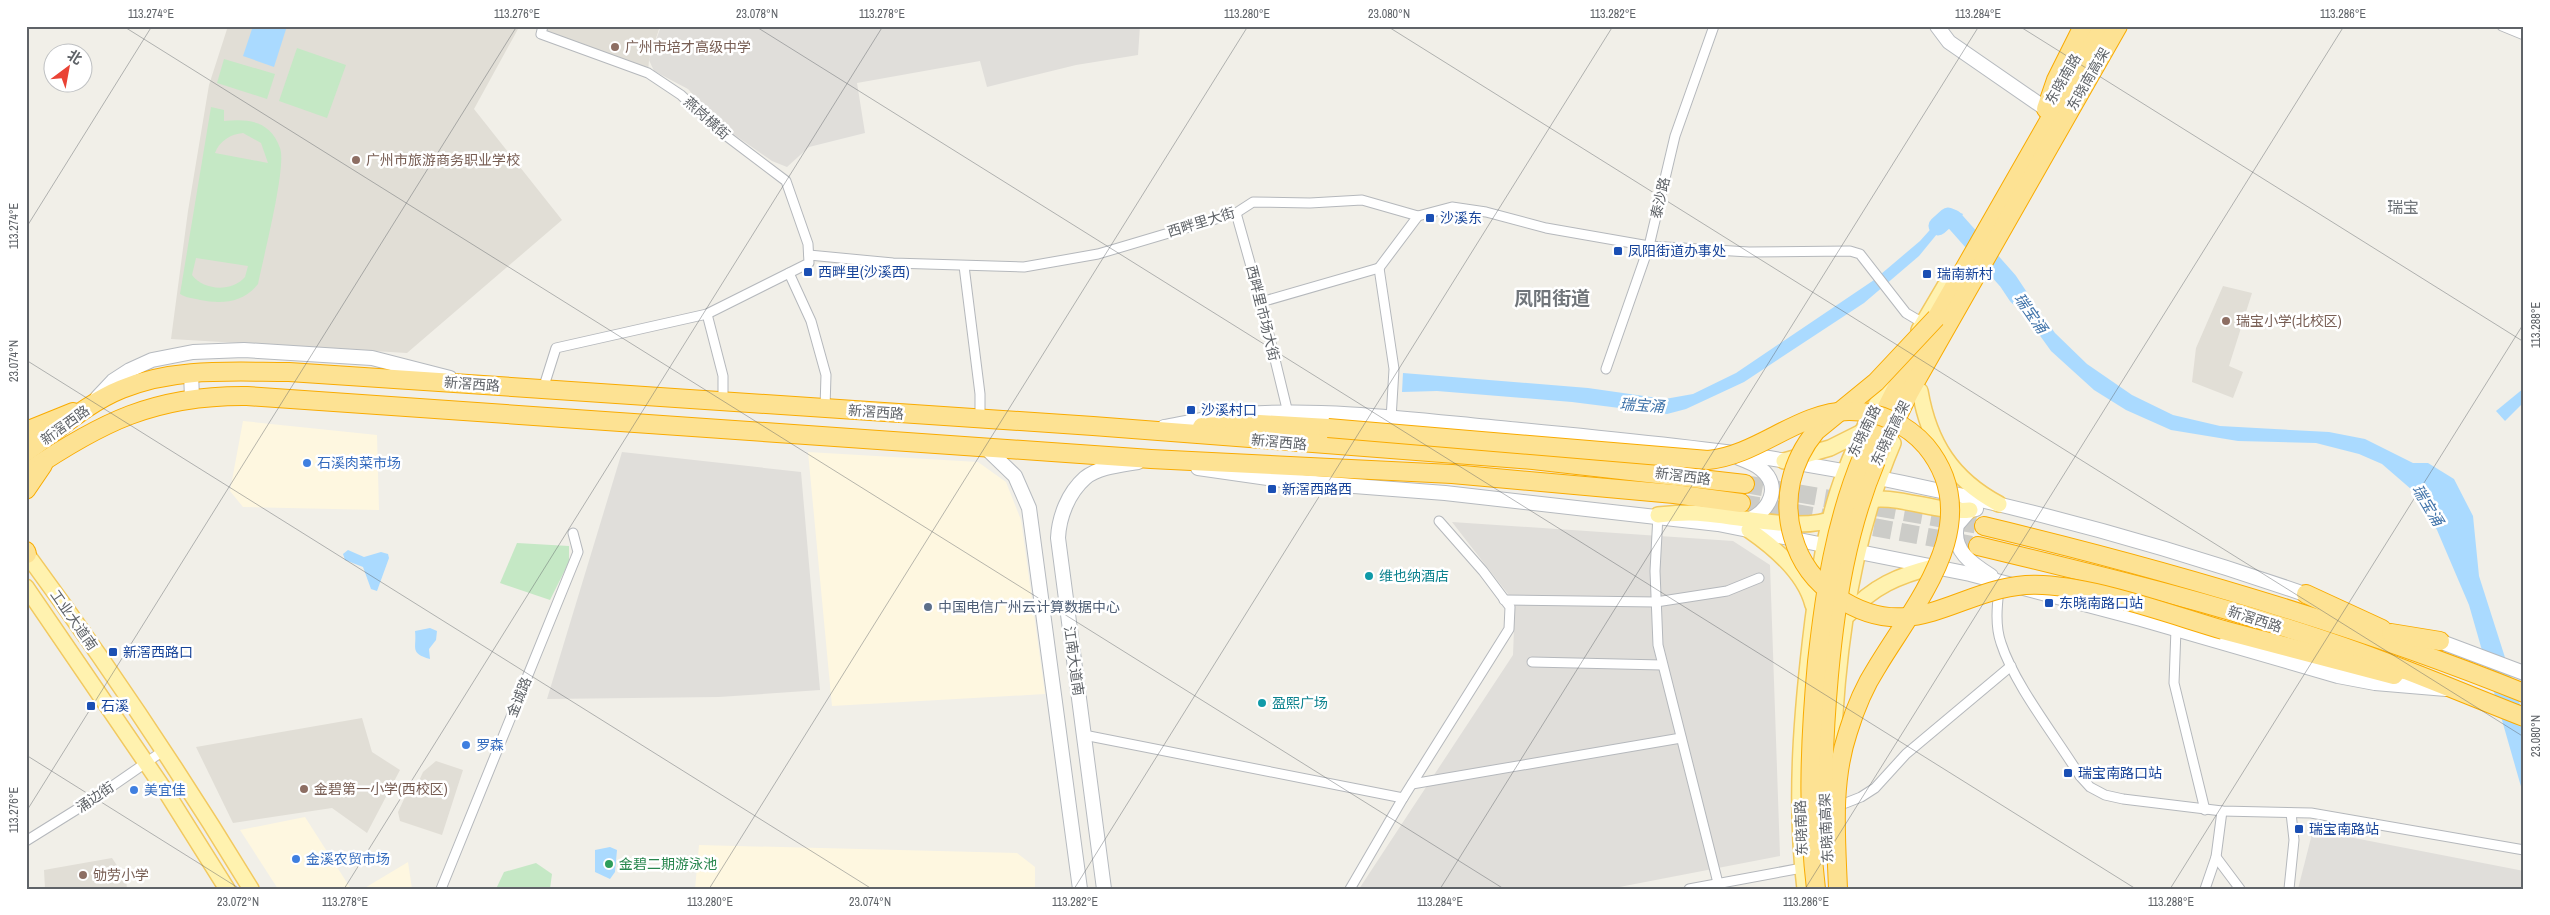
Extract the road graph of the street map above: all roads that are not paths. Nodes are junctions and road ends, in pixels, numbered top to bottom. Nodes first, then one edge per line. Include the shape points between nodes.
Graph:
1 (1714, 26) edge
2 (1937, 26) edge
3 (2083, 26) edge
4 (2094, 26) edge
5 (2103, 26) edge
6 (2118, 26) edge
7 (2126, 26) edge
8 (2502, 26) edge
9 (542, 30) edge
10 (2524, 36) edge
11 (2046, 109) junction
12 (1236, 213) junction
13 (1418, 216) junction
14 (1649, 246) junction
15 (809, 259) junction
16 (964, 266) junction
17 (1379, 268) junction
18 (789, 273) junction
19 (1261, 302) junction
20 (707, 314) junction
21 (1930, 321) junction
22 (1606, 369) dead end
23 (190, 373) junction
24 (467, 383) junction
25 (543, 389) junction
26 (1920, 391) junction
27 (192, 398) junction
28 (723, 401) junction
29 (88, 407) junction
30 (825, 408) junction
31 (1288, 413) junction
32 (980, 419) junction
33 (1391, 419) junction
34 (26, 431) edge
35 (1147, 431) junction
36 (1862, 432) junction
37 (986, 448) junction
38 (26, 452) edge
39 (1727, 453) junction
40 (50, 457) junction
41 (1151, 459) junction
42 (1784, 461) junction
43 (26, 472) edge
44 (1845, 472) junction
45 (1878, 479) junction
46 (1745, 484) tunnel mouth
47 (26, 490) edge
48 (1872, 500) junction
49 (1740, 503) tunnel mouth
50 (1999, 504) junction
51 (1970, 510) junction
52 (1658, 515) junction
53 (1829, 520) junction
54 (1439, 521) dead end
55 (1748, 525) junction
56 (1984, 526) tunnel mouth
57 (573, 533) dead end
58 (1824, 545) junction
59 (1978, 546) tunnel mouth
60 (26, 553) edge
61 (1858, 553) junction
62 (1933, 567) junction
63 (1759, 578) dead end
64 (2000, 582) junction
65 (26, 586) edge
66 (2306, 594) junction
67 (1504, 600) junction
68 (1656, 602) junction
69 (1814, 609) junction
70 (1846, 617) junction
71 (2337, 623) junction
72 (2176, 629) junction
73 (2391, 633) junction
74 (2440, 641) junction
75 (2462, 658) junction
76 (1532, 662) dead end
77 (1662, 665) junction
78 (2011, 666) junction
79 (2524, 673) edge
80 (2451, 689) junction
81 (2524, 693) edge
82 (2524, 717) edge
83 (1084, 735) junction
84 (1681, 738) junction
85 (163, 751) junction
86 (146, 762) junction
87 (1412, 784) junction
88 (1403, 798) junction
89 (1832, 809) junction
90 (2205, 810) junction
91 (2222, 811) junction
92 (2292, 813) junction
93 (26, 841) edge
94 (2524, 850) edge
95 (2216, 858) junction
96 (1802, 868) junction
97 (1718, 883) junction
98 (227, 889) edge
99 (251, 889) edge
100 (441, 889) edge
101 (1080, 889) edge
102 (1104, 889) edge
103 (1350, 889) edge
104 (1689, 889) edge
105 (1804, 889) edge
106 (1816, 889) edge
107 (1830, 889) edge
108 (1838, 889) edge
109 (2205, 889) edge
110 (2240, 889) edge
111 (2289, 889) edge

1 - 14 street, 泰沙路 via 1675,136
2 - 11 main road via 1949,42
3 - 11 highway via 2056,80
4 - 11 main road, 东晓南路
5 - 21 highway, 东晓南高架
6 - 107 highway, 东晓南高架, bridge via 1909,393 1861,498 1842,572 1826,710 1823,799
7 - 26 main road, 东晓南路
8 - 10 street
9 - 15 street, 燕岗横街 via 648,73 681,94 716,128 786,180 808,244
11 - 21 main road, 东晓南路
12 - 13 street, 西畔里大街 via 1253,202 1362,200
12 - 16 street, 西畔里大街 via 1098,254 1024,267
12 - 19 street, 西畔里市场大街
13 - 14 street via 1452,207
13 - 17 street
14 - 21 street via 1749,252 1850,251 1860,254 1906,313
14 - 22 street, 泰沙路
15 - 16 street, 西畔里大街
15 - 18 street
16 - 32 street via 980,394
17 - 19 street
17 - 33 street via 1394,369
18 - 20 street
18 - 30 street via 811,321 826,375
19 - 31 street, 西畔里市场大街
20 - 25 street via 556,348
20 - 28 street via 724,376
21 - 36 main road, 东晓南路
21 - 80 highway, bridge via 1876,382 1816,431 1795,465 1788,495 1790,526 1799,553 1821,585 1847,604 1875,615 1901,618 1930,614 1997,589 2028,584 2065,588
21 - 106 highway, 东晓南高架, bridge via 1874,431 1849,491 1834,542 1821,620 1810,748 1810,829
23 - 24 highway, 新滘西路 via 289,372
23 - 27 main road
23 - 29 highway, 新滘西路 via 142,382
24 - 25 highway, 新滘西路
24 - 29 main road via 372,358 244,350 194,352 152,360 130,370 113,381
25 - 28 highway, 新滘西路
26 - 45 main road, 东晓南路
26 - 50 main road via 1927,422 1946,458 1970,487
27 - 37 highway, 新滘西路 via 280,398
27 - 40 highway, 新滘西路 via 137,411
28 - 30 highway, 新滘西路
29 - 34 highway
29 - 38 highway, 新滘西路
30 - 32 highway, 新滘西路
31 - 33 main road
31 - 35 main road via 1213,418
32 - 35 highway, 新滘西路
33 - 39 main road via 1586,436
35 - 46 highway, 新滘西路 via 1533,460
35 - 108 highway, bridge via 1229,425 1328,428 1708,460 1734,456 1813,418 1848,411 1886,418 1898,424 1921,440 1937,462 1947,486 1950,514 1947,538 1932,578 1869,680 1847,735 1835,792
36 - 42 main road via 1830,448
36 - 44 main road, 东晓南路
37 - 41 highway, 新滘西路
37 - 101 main road, 江南大道南 via 1015,476 1029,508
39 - 42 main road
39 - 55 main road via 1763,470 1770,483 1769,502
40 - 43 highway, 新滘西路
40 - 47 highway
41 - 49 highway, 新滘西路 via 1452,474 1646,491
41 - 52 main road via 1281,480
41 - 83 main road, 江南大道南 via 1105,468 1085,478 1062,512 1059,522 1058,538
42 - 44 main road
44 - 45 main road
44 - 53 main road, 东晓南路
45 - 48 main road, 东晓南路
45 - 50 main road
45 - 53 main road via 1848,511
48 - 51 main road via 1887,499 1942,510
48 - 58 main road via 1862,502 1847,516
48 - 61 main road, 东晓南路
50 - 51 main road
50 - 66 main road via 2207,562
51 - 64 main road via 1957,525 1957,544 1968,560
52 - 55 main road via 1689,513
52 - 68 street
53 - 55 main road
53 - 58 main road, 东晓南路
54 - 67 street
55 - 58 main road
55 - 69 main road via 1792,567 1807,588
56 - 71 highway, 新滘西路 via 2149,568
57 - 100 street, 金诚路 via 578,552
58 - 61 main road
58 - 69 main road, 东晓南路
59 - 80 highway, 新滘西路 via 2130,582 2223,609 2361,653
60 - 85 main road, 工业大道南
61 - 62 main road
61 - 70 main road, 东晓南路
62 - 64 main road
62 - 70 main road via 1890,581 1867,595
63 - 68 street via 1727,591
64 - 72 main road
64 - 78 street via 1997,619 2000,642
65 - 86 main road
66 - 73 highway
66 - 74 main road
67 - 68 street
67 - 87 street via 1510,607 1509,629
68 - 77 street
69 - 70 main road via 1820,605 1834,606
69 - 96 main road, 东晓南路 via 1800,737
70 - 89 main road, 东晓南路 via 1835,710
71 - 73 highway
71 - 75 highway, 新滘西路
72 - 80 main road via 2338,676
72 - 90 street via 2174,683
73 - 74 highway
73 - 75 highway
74 - 75 main road
75 - 79 main road
75 - 81 highway, 新滘西路
76 - 77 street
77 - 84 street
78 - 89 street via 1906,754 1874,788
78 - 90 street via 2090,787 2123,799
80 - 82 highway, 新滘西路
83 - 88 street
83 - 102 main road, 江南大道南
84 - 87 street
84 - 97 street
85 - 86 street, 涌边街
85 - 99 main road, 工业大道南
86 - 93 street, 涌边街
86 - 98 main road
87 - 88 street
88 - 103 street
89 - 108 main road, 东晓南路
90 - 91 street
91 - 92 street
91 - 95 street
92 - 94 street via 2329,815
92 - 111 street via 2294,840
95 - 109 street
95 - 110 street
96 - 97 street
96 - 105 main road, 东晓南路
97 - 104 street

